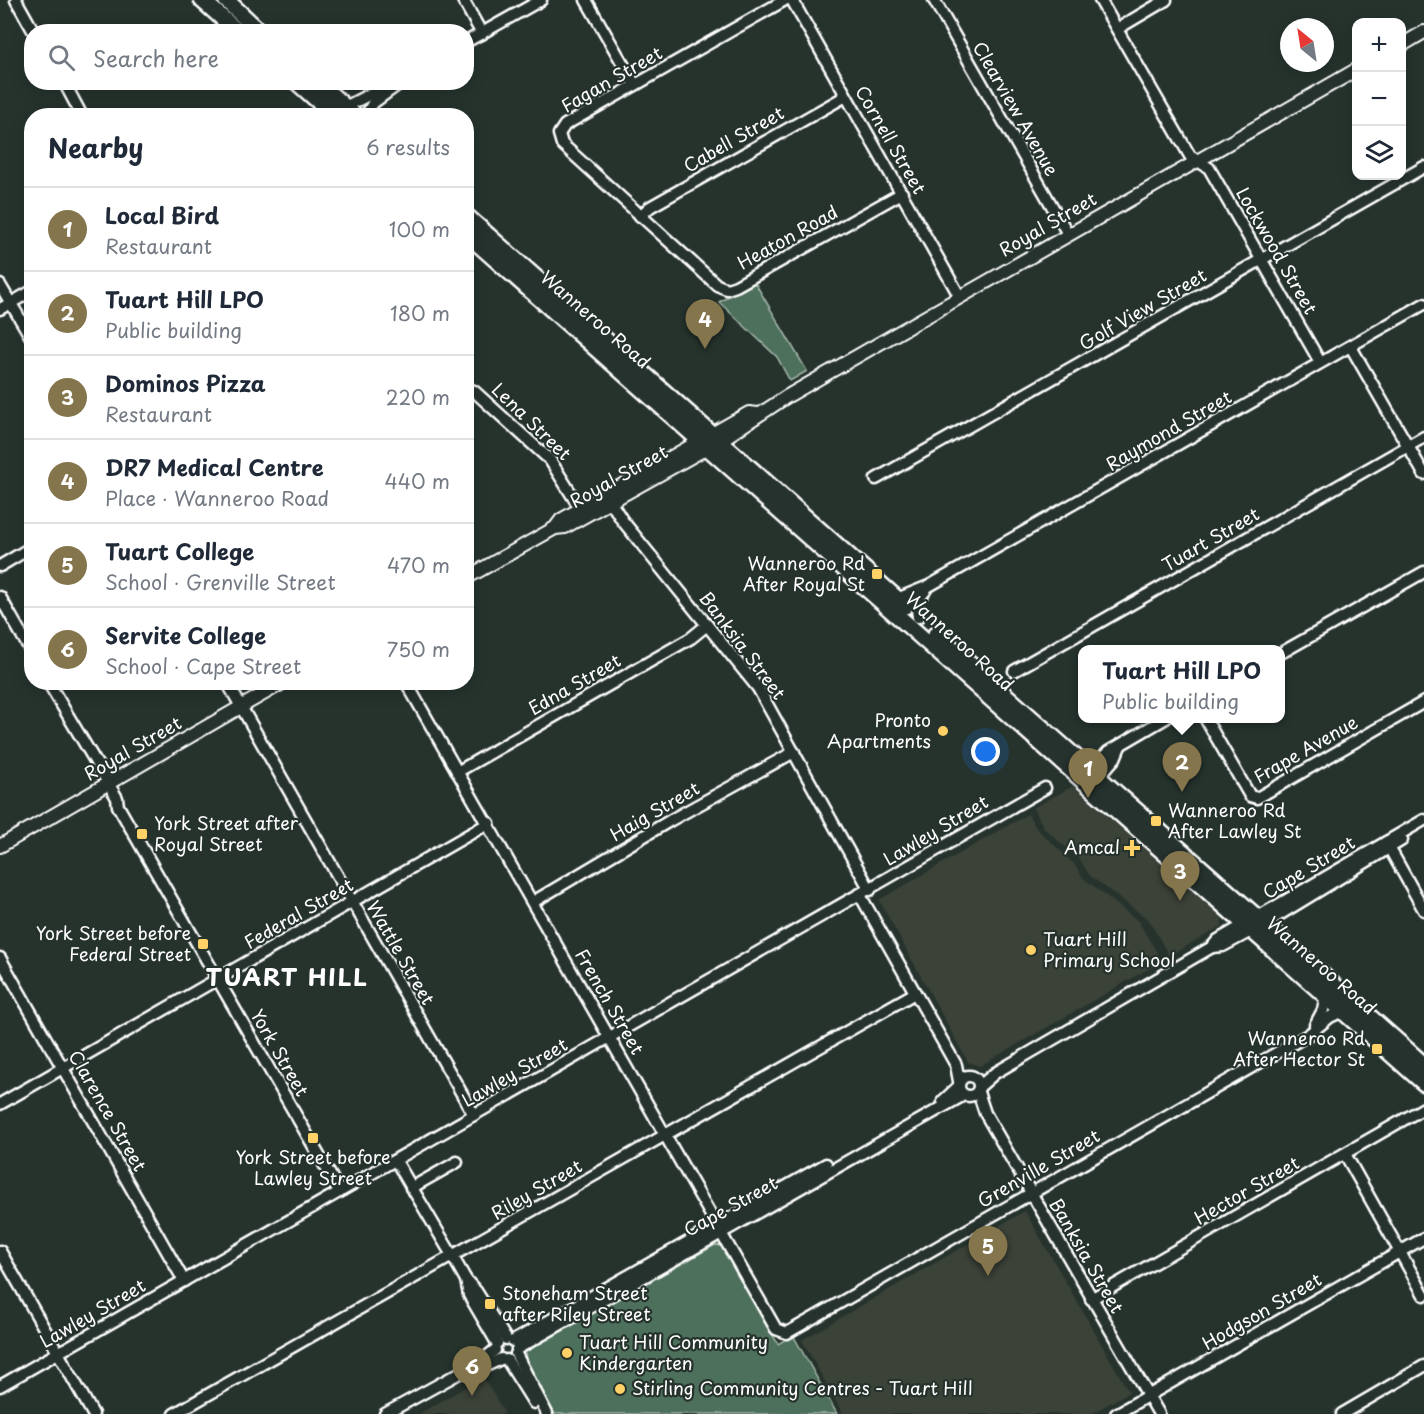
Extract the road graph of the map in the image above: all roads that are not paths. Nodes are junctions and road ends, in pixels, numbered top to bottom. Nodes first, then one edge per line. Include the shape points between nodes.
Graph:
1 (16, 0) edge
2 (202, 0) edge
3 (226, 0) edge
4 (462, 0) edge
5 (541, 0) edge
6 (586, 0) edge
7 (784, 0) edge
8 (792, 0) edge
9 (934, 0) edge
10 (1100, 0) edge
11 (1166, 0) edge
12 (30, 24) edge
13 (229, 24) edge
14 (252, 24) edge
15 (1117, 29) junction
16 (1424, 32) edge
17 (482, 34) junction
18 (474, 38) edge
19 (1406, 42) edge
20 (1353, 72) edge
21 (635, 86) junction
22 (68, 90) edge
23 (307, 90) edge
24 (320, 90) edge
25 (382, 90) edge
26 (390, 90) edge
27 (846, 96) junction
28 (325, 105) edge
29 (78, 108) edge
30 (354, 108) edge
31 (370, 108) edge
32 (1198, 161) junction
33 (1424, 167) edge
34 (902, 193) junction
35 (640, 216) junction
36 (474, 223) edge
37 (1068, 234) junction
38 (474, 239) edge
39 (1263, 261) junction
40 (0, 285) edge
41 (24, 296) edge
42 (960, 297) junction
43 (11, 303) junction
44 (1424, 304) edge
45 (0, 309) edge
46 (24, 325) edge
47 (1351, 346) junction
48 (1320, 363) junction
49 (474, 391) edge
50 (1424, 437) edge
51 (711, 440) junction
52 (1408, 446) junction
53 (1424, 474) edge
54 (876, 479) dead end
55 (611, 498) junction
56 (583, 513) junction
57 (24, 552) edge
58 (0, 566) edge
59 (474, 570) edge
60 (1424, 572) edge
61 (929, 586) junction
62 (0, 597) edge
63 (897, 599) junction
64 (918, 618) junction
65 (707, 625) junction
66 (24, 639) edge
67 (1285, 651) edge
68 (1014, 671) dead end
69 (53, 690) edge
70 (231, 690) edge
71 (270, 690) edge
72 (411, 690) edge
73 (1424, 702) edge
74 (241, 707) junction
75 (1158, 723) edge
76 (1208, 723) edge
77 (794, 752) junction
78 (457, 772) junction
79 (1090, 778) junction
80 (106, 785) junction
81 (1045, 788) dead end
82 (1113, 788) junction
83 (1424, 820) edge
84 (489, 823) junction
85 (1424, 827) edge
86 (1171, 840) junction
87 (1387, 845) junction
88 (0, 846) edge
89 (1156, 846) junction
90 (1190, 876) junction
91 (865, 892) junction
92 (352, 902) junction
93 (533, 902) junction
94 (1424, 909) edge
95 (1287, 910) junction
96 (1230, 911) junction
97 (1254, 924) junction
98 (1221, 939) junction
99 (1282, 940) junction
100 (1212, 947) junction
101 (0, 958) edge
102 (217, 980) junction
103 (915, 993) junction
104 (1326, 995) junction
105 (1343, 1011) junction
106 (1308, 1035) junction
107 (611, 1037) junction
108 (1424, 1065) edge
109 (63, 1068) junction
110 (1424, 1083) edge
111 (969, 1086) junction
112 (0, 1104) edge
113 (1422, 1107) edge
114 (474, 1115) junction
115 (665, 1135) junction
116 (1345, 1154) junction
117 (396, 1161) junction
118 (457, 1162) dead end
119 (411, 1188) junction
120 (340, 1192) junction
121 (1031, 1192) junction
122 (718, 1228) junction
123 (1424, 1238) edge
124 (0, 1251) edge
125 (1400, 1252) junction
126 (453, 1257) junction
127 (184, 1281) junction
128 (1424, 1295) edge
129 (1091, 1299) junction
130 (787, 1333) joint
131 (506, 1349) junction
132 (58, 1353) junction
133 (1424, 1366) edge
134 (0, 1386) edge
135 (1148, 1396) junction
136 (93, 1414) edge
137 (174, 1414) edge
138 (385, 1414) edge
139 (399, 1414) edge
140 (540, 1414) edge
141 (547, 1414) edge
142 (1116, 1414) edge
143 (1158, 1414) edge
144 (1342, 1414) edge

1 - 12 street
2 - 13 highway
3 - 14 highway
4 - 17 street
5 - 17 street
6 - 21 street
7 - 21 street, Fagan Street
8 - 27 street, Cornell Street
9 - 37 street, Clearview Avenue
10 - 15 street, Lockwood Street
11 - 15 street
15 - 32 street, Lockwood Street via 1190,156
16 - 19 main road
17 - 18 street
20 - 32 main road, Royal Street
21 - 35 street, Fagan Street via 565,125 559,134 562,144
22 - 29 street
23 - 28 highway
24 - 28 highway
25 - 30 street
26 - 31 street
27 - 34 street, Cornell Street
27 - 35 street, Cabell Street
32 - 37 main road, Royal Street
32 - 39 street, Lockwood Street via 1209,168
33 - 39 street, Golf View Street
34 - 35 street, Heaton Road via 727,289 717,285
34 - 42 street, Cornell Street
36 - 51 highway, Wanneroo Road
37 - 42 main road, Royal Street
38 - 51 highway, Wanneroo Road
39 - 48 street, Lockwood Street
39 - 54 street, Golf View Street
40 - 43 street
41 - 43 street
42 - 51 main road, Royal Street via 758,414 749,414
43 - 45 street
43 - 46 street
44 - 47 street, Raymond Street
47 - 48 street, Raymond Street
47 - 52 street
48 - 61 street, Raymond Street
49 - 56 street, Lena Street via 550,460
50 - 52 street, Tuart Street
51 - 55 main road, Royal Street
51 - 63 highway, Wanneroo Road
51 - 79 highway, Wanneroo Road via 935,646
52 - 53 street
52 - 68 street, Tuart Street
55 - 56 main road, Royal Street
55 - 65 street, Banksia Street via 627,525
56 - 59 main road, Royal Street via 566,527 555,528
57 - 58 street
60 - 67 street
61 - 63 street, Raymond Street
61 - 64 street via 917,601
62 - 66 street
63 - 64 highway, Wanneroo Road
64 - 79 highway, Wanneroo Road
65 - 77 street, Banksia Street via 758,688
65 - 78 street, Edna Street via 691,638
69 - 80 street, York Street
70 - 74 street, Wattle Street
71 - 74 main road, Royal Street
72 - 78 street, French Street
73 - 76 street, Frape Avenue via 1257,798 1250,796
74 - 80 main road, Royal Street
74 - 92 street, Wattle Street
75 - 79 street via 1108,752
77 - 91 street, Banksia Street
77 - 93 street, Haig Street
78 - 84 street, French Street
79 - 82 highway, Wanneroo Road
79 - 89 highway, Wanneroo Road
80 - 88 main road, Royal Street
80 - 102 street, York Street via 111,801 118,806
81 - 91 street, Lawley Street
82 - 86 highway, Wanneroo Road
82 - 89 highway via 1153,831
83 - 87 street, Cape Street
84 - 92 street, Federal Street
84 - 93 street, French Street
85 - 87 street, Cape Street
86 - 90 highway via 1169,847
86 - 97 highway, Wanneroo Road
87 - 94 street
87 - 95 street, Cape Street
87 - 97 street, Cape Street
89 - 90 highway, Wanneroo Road
90 - 96 highway, Wanneroo Road
91 - 103 street, Banksia Street
91 - 107 street, Lawley Street
92 - 102 street, Federal Street
92 - 114 street, Wattle Street
93 - 107 street, French Street
95 - 97 street, Cape Street
95 - 99 street via 1280,927
96 - 97 highway, Wanneroo Road
96 - 98 street via 1228,929
97 - 98 street, Cape Street
97 - 99 highway, Wanneroo Road
97 - 100 street, Cape Street via 1223,946
97 - 104 highway, Wanneroo Road
98 - 100 street, Cape Street
99 - 108 highway, Wanneroo Road
100 - 111 street, Cape Street
101 - 109 street, Clarence Street
102 - 109 street, Federal Street
102 - 120 street, York Street
103 - 111 street, Banksia Street
103 - 115 street, Riley Street
104 - 105 highway, Wanneroo Road
104 - 106 street via 1321,1016
105 - 106 street, Grenville Street
105 - 110 highway, Wanneroo Road
106 - 121 street, Grenville Street
107 - 114 street, Lawley Street
107 - 115 street, French Street
109 - 112 street, Federal Street
109 - 127 street, Clarence Street
111 - 121 street, Banksia Street
111 - 122 street, Cape Street
113 - 116 street, Hector Street
114 - 117 street, Lawley Street
115 - 122 street, French Street
115 - 126 street, Riley Street
116 - 125 street
116 - 129 street, Hector Street
117 - 119 street
117 - 120 street, Lawley Street
118 - 119 street
119 - 126 street
120 - 127 street, Lawley Street
121 - 129 street, Banksia Street
121 - 130 street, Grenville Street
122 - 130 street, French Street via 776,1329
122 - 131 street, Cape Street
123 - 125 street, Hodgson Street
124 - 132 street
125 - 128 street
125 - 135 street, Hodgson Street
126 - 131 street via 469,1294
126 - 137 street, Riley Street
127 - 132 street, Lawley Street
129 - 135 street, Banksia Street
131 - 138 street, Cape Street
131 - 139 street, Cape Street
131 - 140 street
131 - 141 street
132 - 134 street, Lawley Street
132 - 136 street
133 - 144 street
135 - 142 street, Hodgson Street
135 - 143 street, Banksia Street

